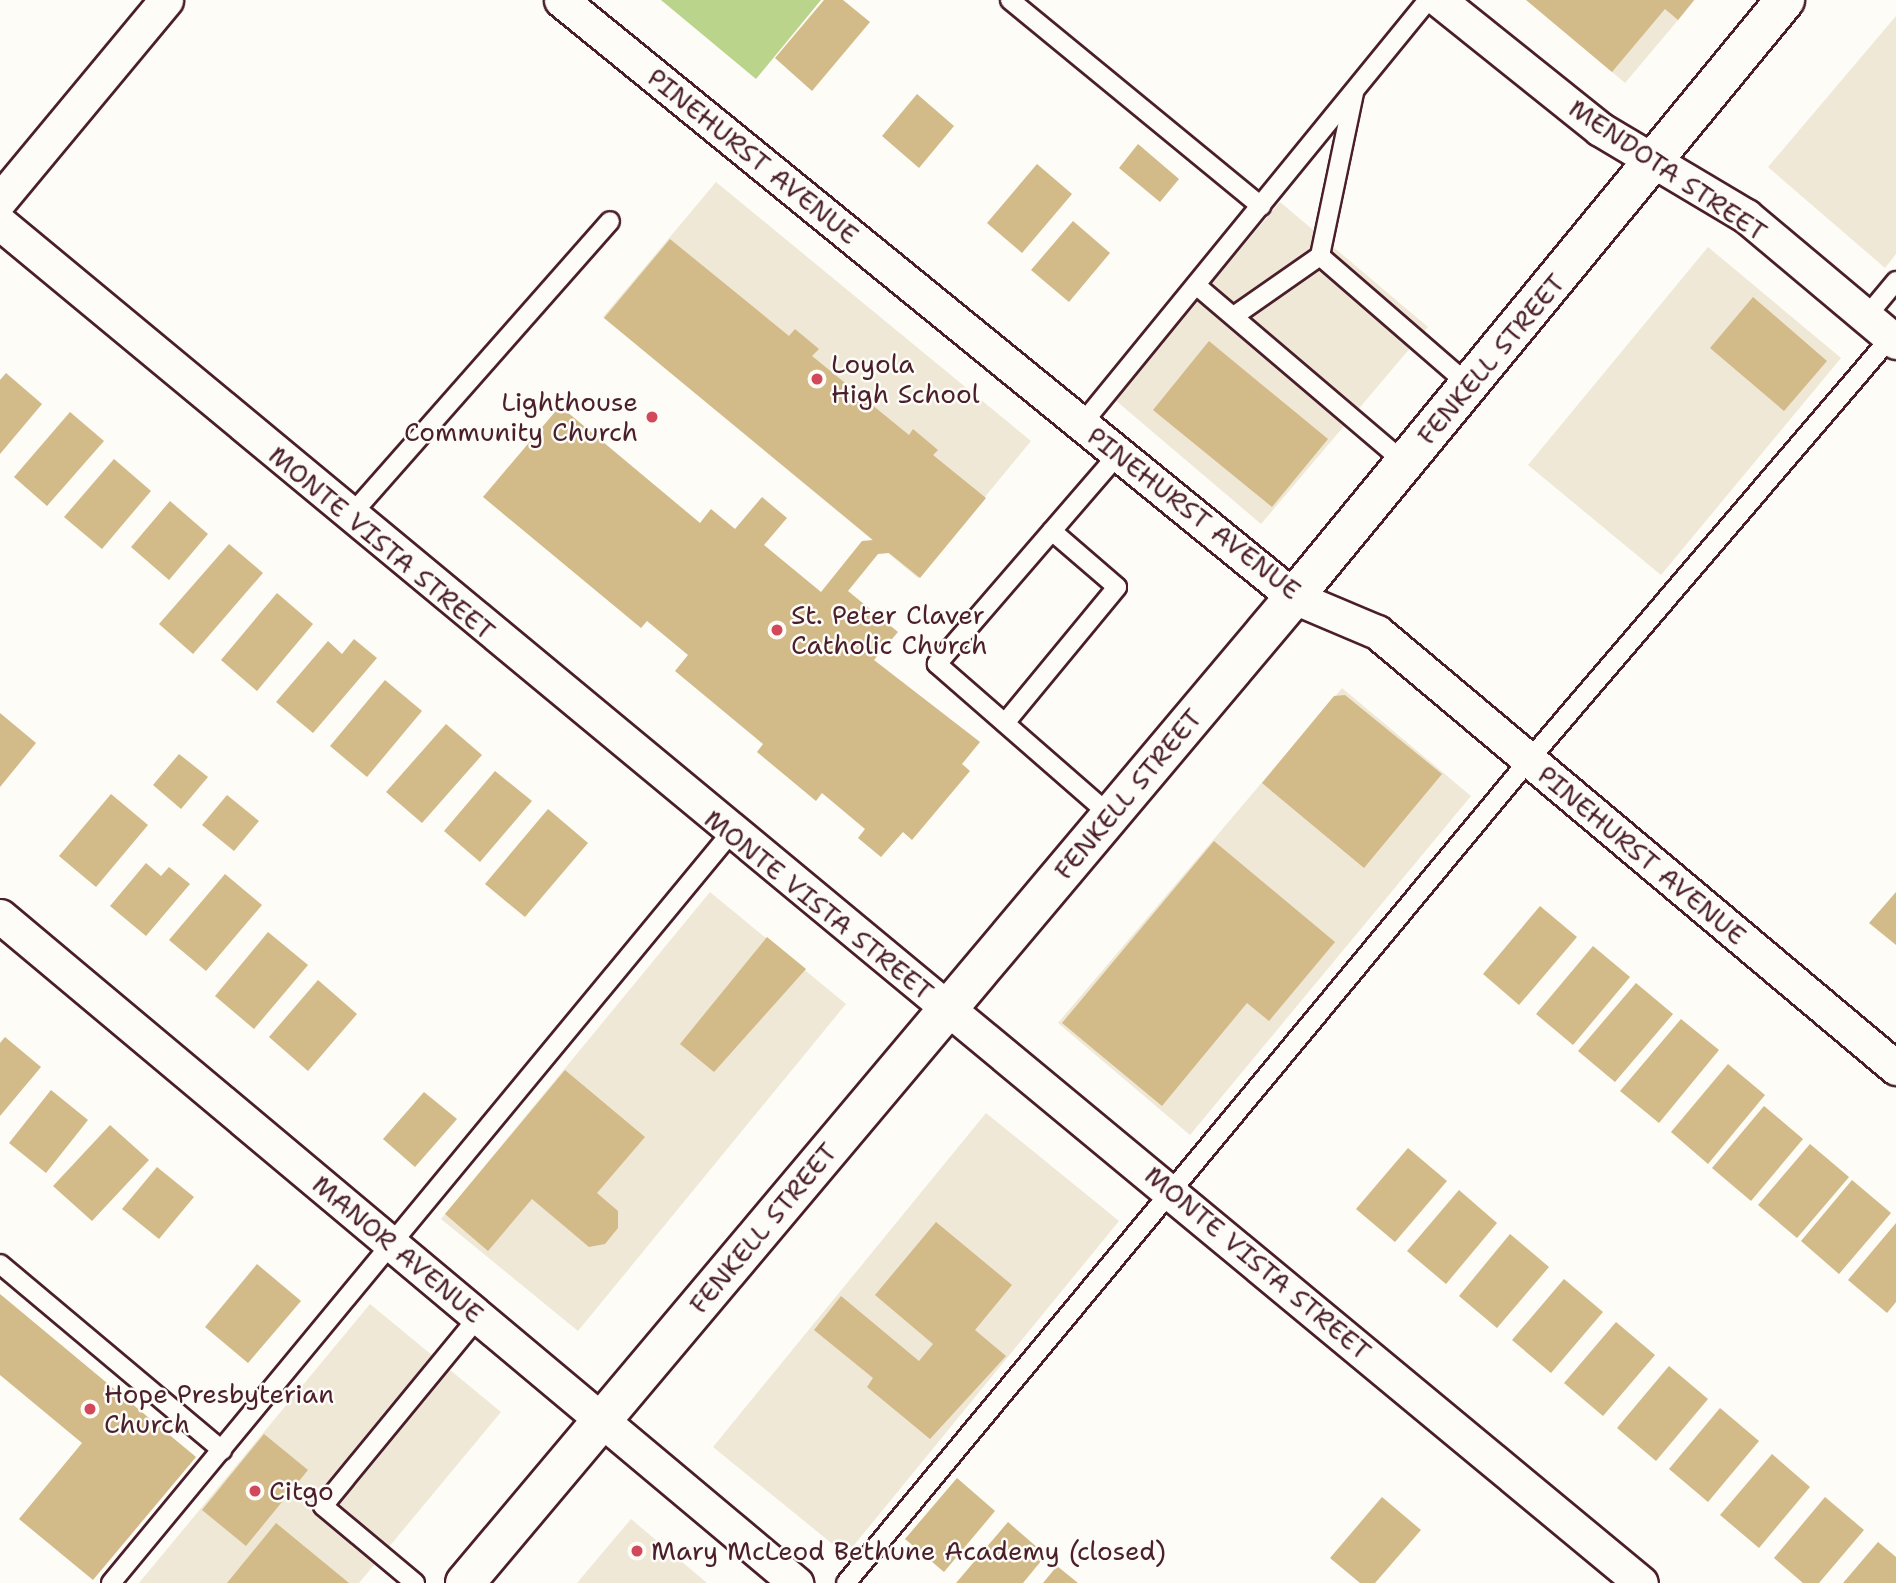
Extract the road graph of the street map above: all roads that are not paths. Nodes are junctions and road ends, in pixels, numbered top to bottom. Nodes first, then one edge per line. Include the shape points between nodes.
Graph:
1 (166, 0) edge
2 (561, 0) edge
3 (1010, 0) edge
4 (1428, 0) edge
5 (1439, 0) edge
6 (1785, 0) edge
7 (1354, 90) junction
8 (1657, 159) junction
9 (0, 200) edge
10 (1261, 206) junction
11 (610, 221) dead end
12 (0, 223) edge
13 (1320, 256) junction
14 (1896, 281) edge
15 (1196, 285) junction
16 (1234, 316) junction
17 (1884, 332) edge
18 (1469, 385) junction
19 (1082, 424) junction
20 (1118, 454) junction
21 (1405, 463) junction
22 (350, 516) junction
23 (1052, 531) junction
24 (1294, 597) junction
25 (1005, 723) junction
26 (1529, 760) junction
27 (1110, 815) junction
28 (730, 834) junction
29 (0, 916) edge
30 (946, 1009) junction
31 (1896, 1068) edge
32 (1171, 1190) junction
33 (394, 1245) junction
34 (0, 1264) edge
35 (479, 1317) junction
36 (601, 1420) junction
37 (222, 1450) junction
38 (111, 1583) edge
39 (415, 1583) edge
40 (465, 1583) edge
41 (796, 1583) edge
42 (846, 1583) edge
43 (1641, 1583) edge

1 - 9 street
2 - 19 street, PINEHURST AVENUE
3 - 10 lane
4 - 7 lane
5 - 8 street, MENDOTA STREET via 1600,129
6 - 8 street, FENKELL STREET
7 - 10 lane
7 - 13 lane
8 - 17 street, MENDOTA STREET via 1746,216
8 - 18 street, FENKELL STREET
10 - 15 lane
11 - 22 lane
12 - 22 street, MONTE VISTA STREET
13 - 16 lane
13 - 18 lane
14 - 17 lane
15 - 16 lane
15 - 19 lane
16 - 21 lane
17 - 26 lane
18 - 21 street, FENKELL STREET
19 - 20 street, PINEHURST AVENUE
20 - 23 lane
20 - 24 street, PINEHURST AVENUE
21 - 24 street, FENKELL STREET
22 - 28 street, MONTE VISTA STREET
23 - 25 lane via 1117,587
23 - 25 lane via 937,664
24 - 26 street, PINEHURST AVENUE via 1377,632
24 - 27 street, FENKELL STREET
25 - 27 lane
26 - 31 street, PINEHURST AVENUE
26 - 32 lane
27 - 30 street, FENKELL STREET
28 - 30 street, MONTE VISTA STREET
28 - 33 lane
29 - 33 street, MANOR AVENUE
30 - 32 street, MONTE VISTA STREET
30 - 36 street, FENKELL STREET
32 - 42 lane
32 - 43 street, MONTE VISTA STREET
33 - 35 street, MANOR AVENUE
33 - 37 lane
34 - 37 lane
35 - 36 street, MANOR AVENUE
35 - 39 lane via 323,1506
36 - 40 street, FENKELL STREET
36 - 41 street, MANOR AVENUE
37 - 38 lane

